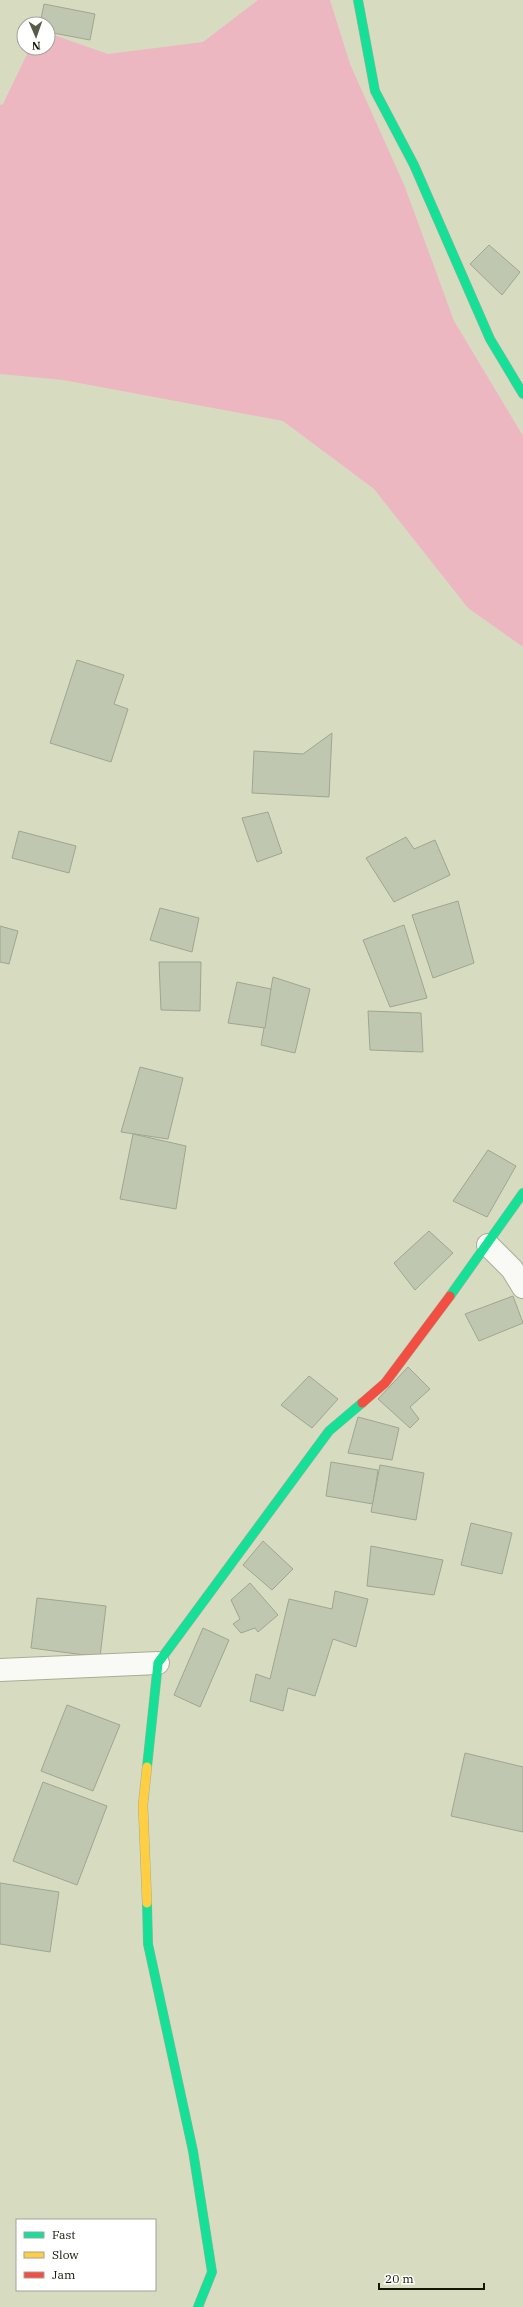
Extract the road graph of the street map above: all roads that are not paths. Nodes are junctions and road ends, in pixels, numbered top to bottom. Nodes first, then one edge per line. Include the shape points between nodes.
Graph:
1 (358, 0) edge
2 (523, 394) edge
3 (523, 1193) edge
4 (488, 1245) junction
5 (523, 1287) edge
6 (158, 1663) junction
7 (0, 1670) edge
8 (198, 2307) edge

1 - 2 street via 375,91 414,165 490,339
3 - 4 street
4 - 5 street via 512,1269
4 - 6 street via 385,1383 329,1431
6 - 7 street
6 - 8 street via 143,1805 148,1944 193,2151 212,2272

